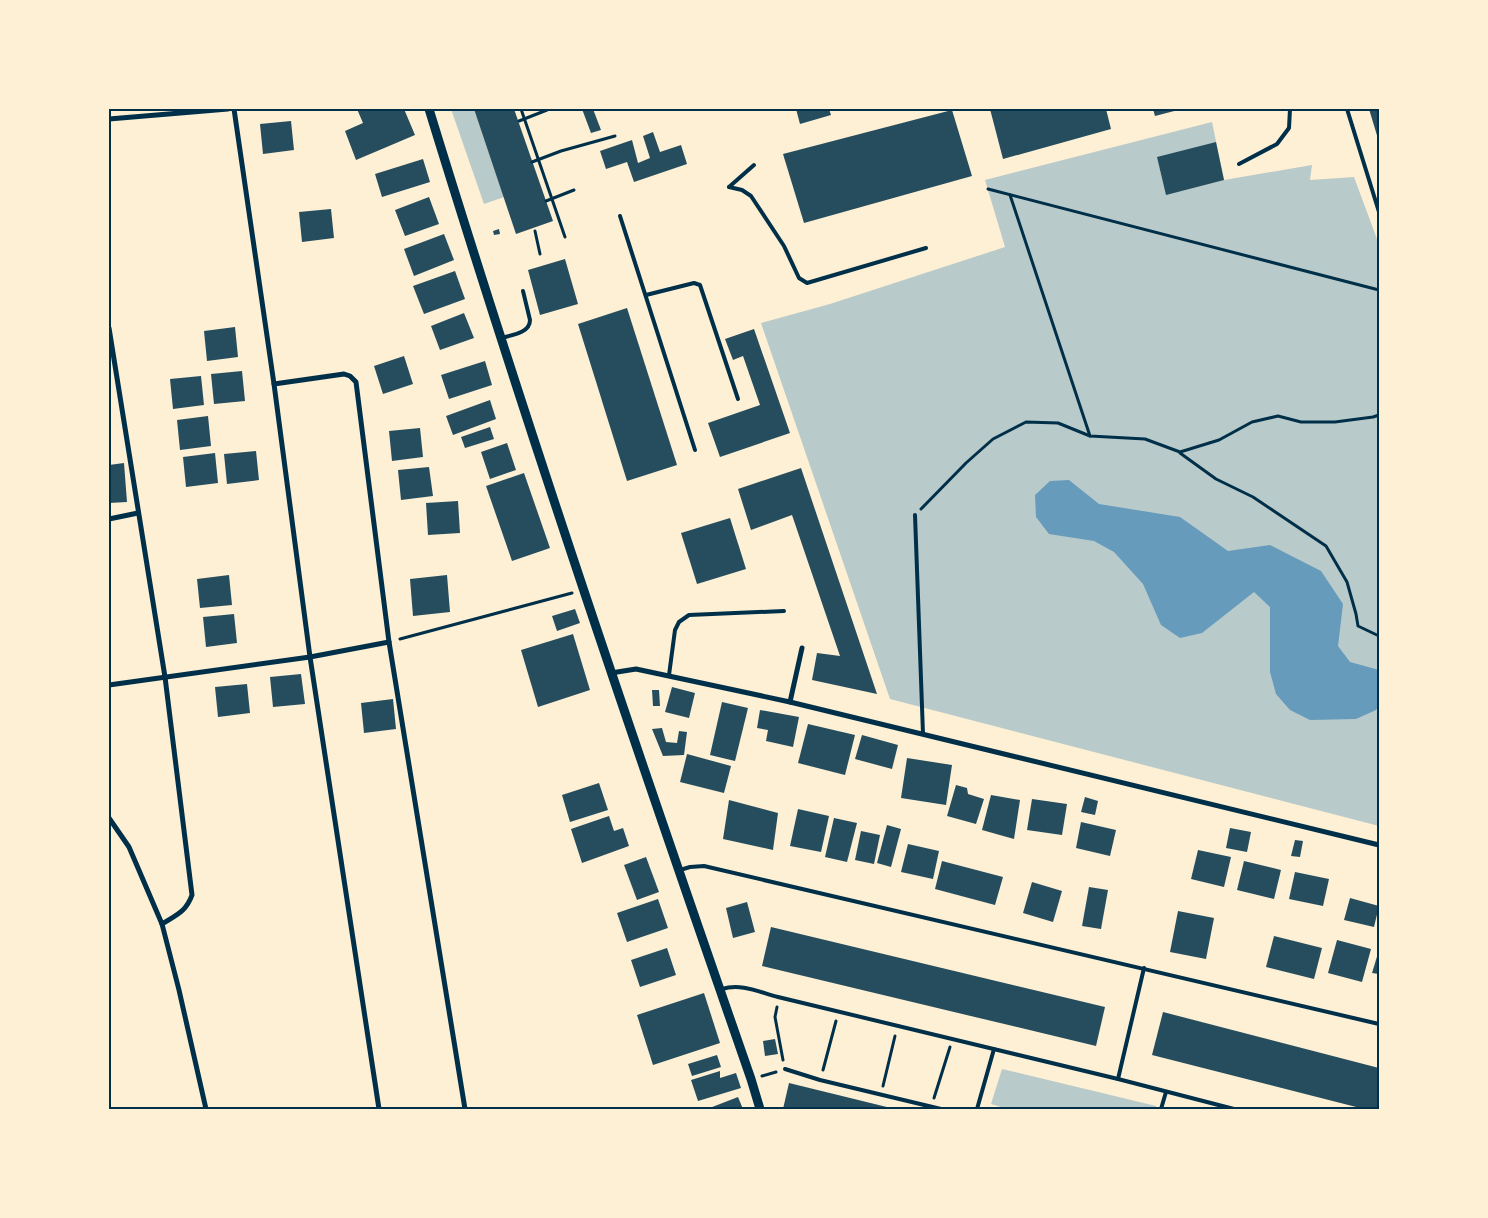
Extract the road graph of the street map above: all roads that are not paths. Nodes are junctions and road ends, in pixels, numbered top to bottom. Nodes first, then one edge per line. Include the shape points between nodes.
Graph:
1 (228, 109) edge
2 (234, 109) edge
3 (429, 109) edge
4 (1290, 109) edge
5 (1347, 109) edge
6 (109, 119) edge
7 (1239, 164) dead end
8 (754, 165) dead end
9 (1379, 212) edge
10 (620, 216) dead end
11 (926, 248) dead end
12 (523, 291) dead end
13 (646, 295) junction
14 (109, 328) edge
15 (501, 338) junction
16 (274, 384) junction
17 (738, 399) dead end
18 (695, 450) dead end
19 (138, 513) junction
20 (915, 515) road end
21 (109, 519) edge
22 (784, 612) dead end
23 (389, 642) junction
24 (802, 648) dead end
25 (310, 657) junction
26 (611, 673) junction
27 (669, 675) junction
28 (166, 677) junction
29 (109, 685) edge
30 (790, 702) junction
31 (923, 734) junction
32 (109, 818) edge
33 (1379, 845) edge
34 (678, 870) junction
35 (162, 924) junction
36 (1144, 968) junction
37 (720, 990) junction
38 (1379, 1024) edge
39 (994, 1050) junction
40 (785, 1069) road end
41 (1118, 1079) junction
42 (1166, 1092) junction
43 (206, 1109) edge
44 (379, 1109) edge
45 (465, 1109) edge
46 (760, 1109) edge
47 (942, 1109) edge
48 (977, 1109) edge
49 (1161, 1109) edge
50 (1234, 1109) edge

1 - 6 street
2 - 16 street
3 - 15 street
4 - 7 lane via 1289,128 1277,144
5 - 9 lane
8 - 11 lane via 729,187 751,196 784,246 799,278 807,283
10 - 13 lane
12 - 15 lane via 530,325 526,330
13 - 17 lane via 694,283 700,285
13 - 18 lane
14 - 19 street
15 - 26 street
16 - 23 street via 344,374 356,382
16 - 25 street
19 - 21 street
19 - 28 street
20 - 31 lane
22 - 27 lane via 688,615 675,630
23 - 25 street
23 - 45 street
24 - 30 street
25 - 28 street
25 - 44 street
26 - 27 street via 636,669
26 - 34 street
27 - 30 street
28 - 29 street
28 - 35 street via 192,895 183,911
30 - 31 street
31 - 33 street
32 - 35 street via 129,847
34 - 36 lane via 704,866
34 - 37 street
35 - 43 street
36 - 38 lane
36 - 41 lane
37 - 39 lane via 739,986
37 - 46 street
39 - 41 lane
39 - 48 lane
40 - 47 lane
41 - 42 lane
42 - 49 lane
42 - 50 lane

